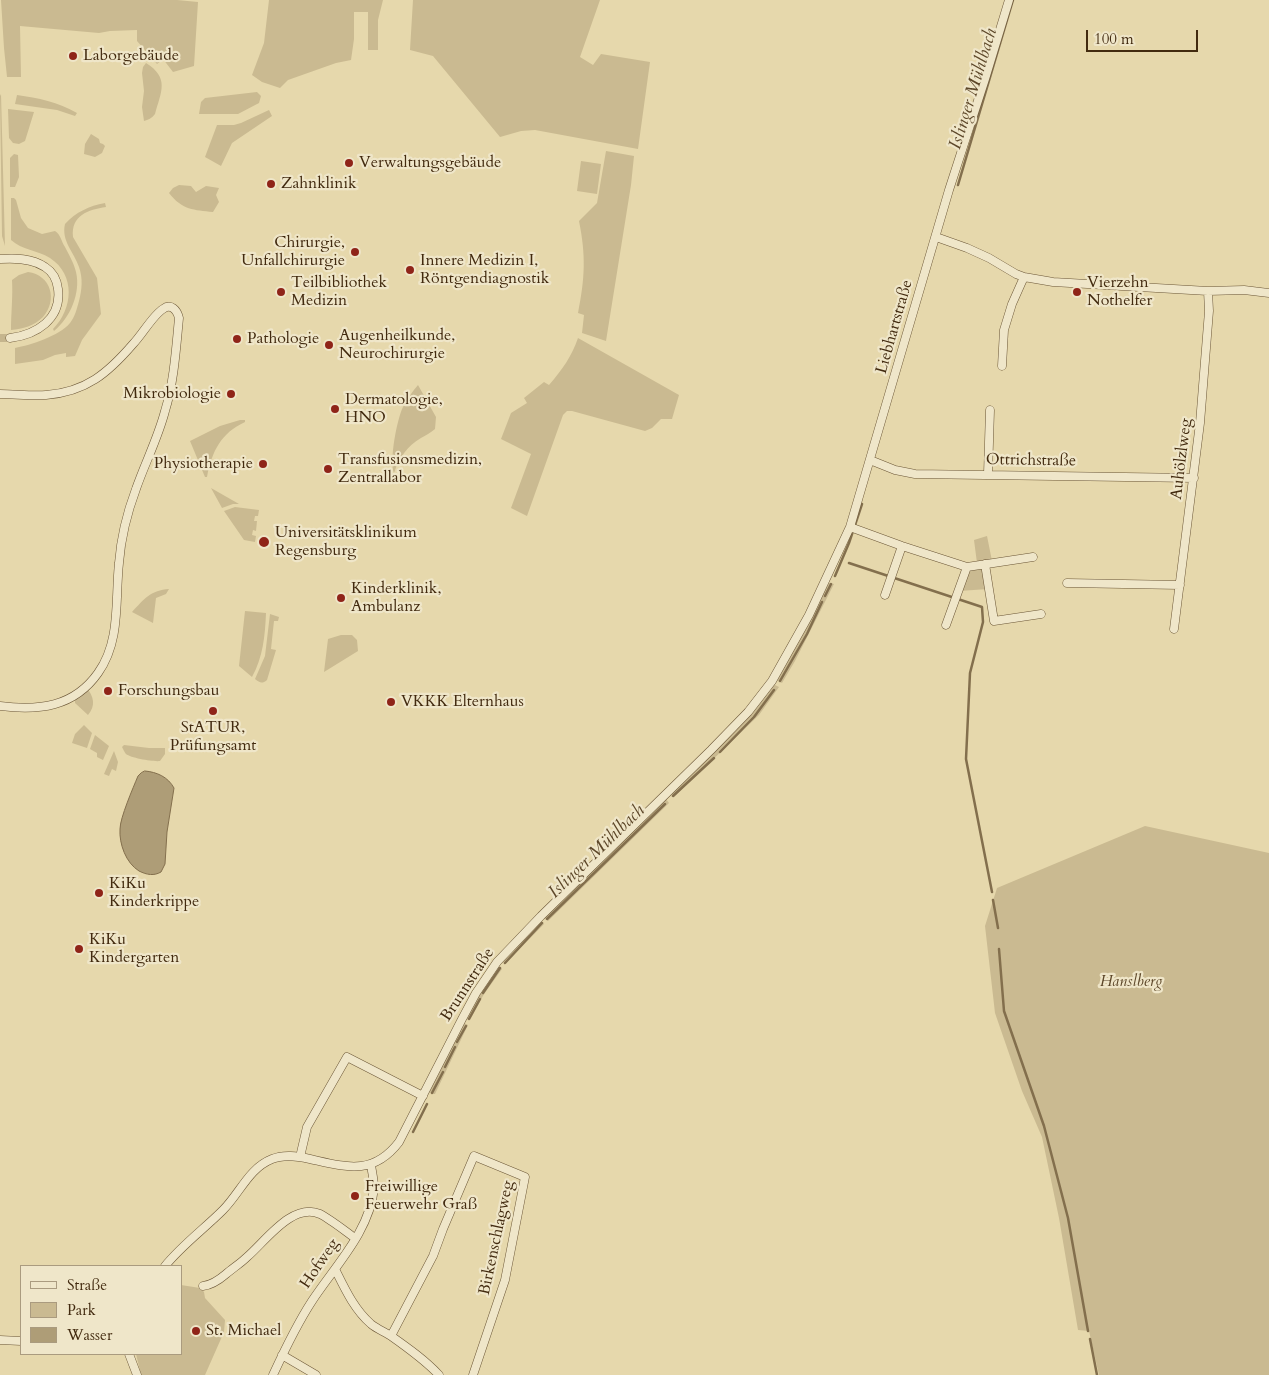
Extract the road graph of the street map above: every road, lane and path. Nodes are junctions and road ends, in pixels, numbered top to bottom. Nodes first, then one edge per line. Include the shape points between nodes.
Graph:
1 (1009, 0) edge
2 (936, 237) junction
3 (0, 259) edge
4 (1024, 277) junction
5 (1208, 291) junction
6 (1269, 293) edge
7 (10, 338) tunnel mouth
8 (1002, 366) dead end
9 (0, 394) edge
10 (990, 410) dead end
11 (870, 460) junction
12 (988, 474) junction
13 (1194, 478) junction
14 (853, 528) junction
15 (902, 546) junction
16 (1033, 557) dead end
17 (985, 564) junction
18 (967, 567) junction
19 (1067, 583) dead end
20 (1180, 585) junction
21 (885, 595) dead end
22 (1041, 614) dead end
23 (946, 625) dead end
24 (1174, 629) dead end
25 (787, 653) joint
26 (0, 706) edge
27 (423, 1096) junction
28 (300, 1157) junction
29 (371, 1165) junction
30 (355, 1238) junction
31 (167, 1265) edge
32 (335, 1269) junction
33 (203, 1286) dead end
34 (390, 1336) junction
35 (0, 1340) edge
36 (20, 1341) edge
37 (129, 1355) edge
38 (282, 1355) junction
39 (137, 1375) edge
40 (273, 1375) edge
41 (316, 1375) edge
42 (439, 1375) edge
43 (473, 1375) edge

1 - 2 street, Liebhartstraße
2 - 4 street via 967,248
2 - 11 street, Liebhartstraße
3 - 7 street via 27,260 44,267 55,277 59,298 57,308 44,326
4 - 5 street via 1053,282
4 - 8 street via 1004,330
5 - 6 street
5 - 13 street, Auhölzlweg
9 - 26 street via 45,395 83,386 116,364 164,308 177,311 179,318 169,398 124,530 118,565 115,629 108,654 93,679 66,700 36,708
10 - 12 street
11 - 12 street, Ottrichstraße via 915,474
11 - 14 street, Liebhartstraße
12 - 13 street, Ottrichstraße
13 - 20 street, Auhölzlweg
14 - 15 street
14 - 25 street, Liebhartstraße
15 - 18 street
15 - 21 street
16 - 17 street
17 - 18 street
17 - 22 street via 994,621
18 - 23 street
19 - 20 street
20 - 24 street, Auhölzlweg
25 - 27 street, Brunnstraße via 772,681 748,712 497,962 476,993
27 - 28 street via 347,1057 307,1126
27 - 29 street, Brunnstraße via 399,1142 387,1156
28 - 29 street via 348,1167
28 - 31 street via 279,1156 253,1171 224,1208
29 - 30 street, Hofweg via 374,1188 367,1215
30 - 32 street, Hofweg
30 - 33 street via 319,1214 299,1214 279,1226 215,1282
32 - 34 street via 361,1313 372,1325
32 - 38 street, Hofweg
34 - 42 street
34 - 43 street, Birkenschlagweg via 433,1256 474,1156 525,1177 505,1280
35 - 36 street
37 - 39 street
38 - 40 street, Hofweg
38 - 41 street

